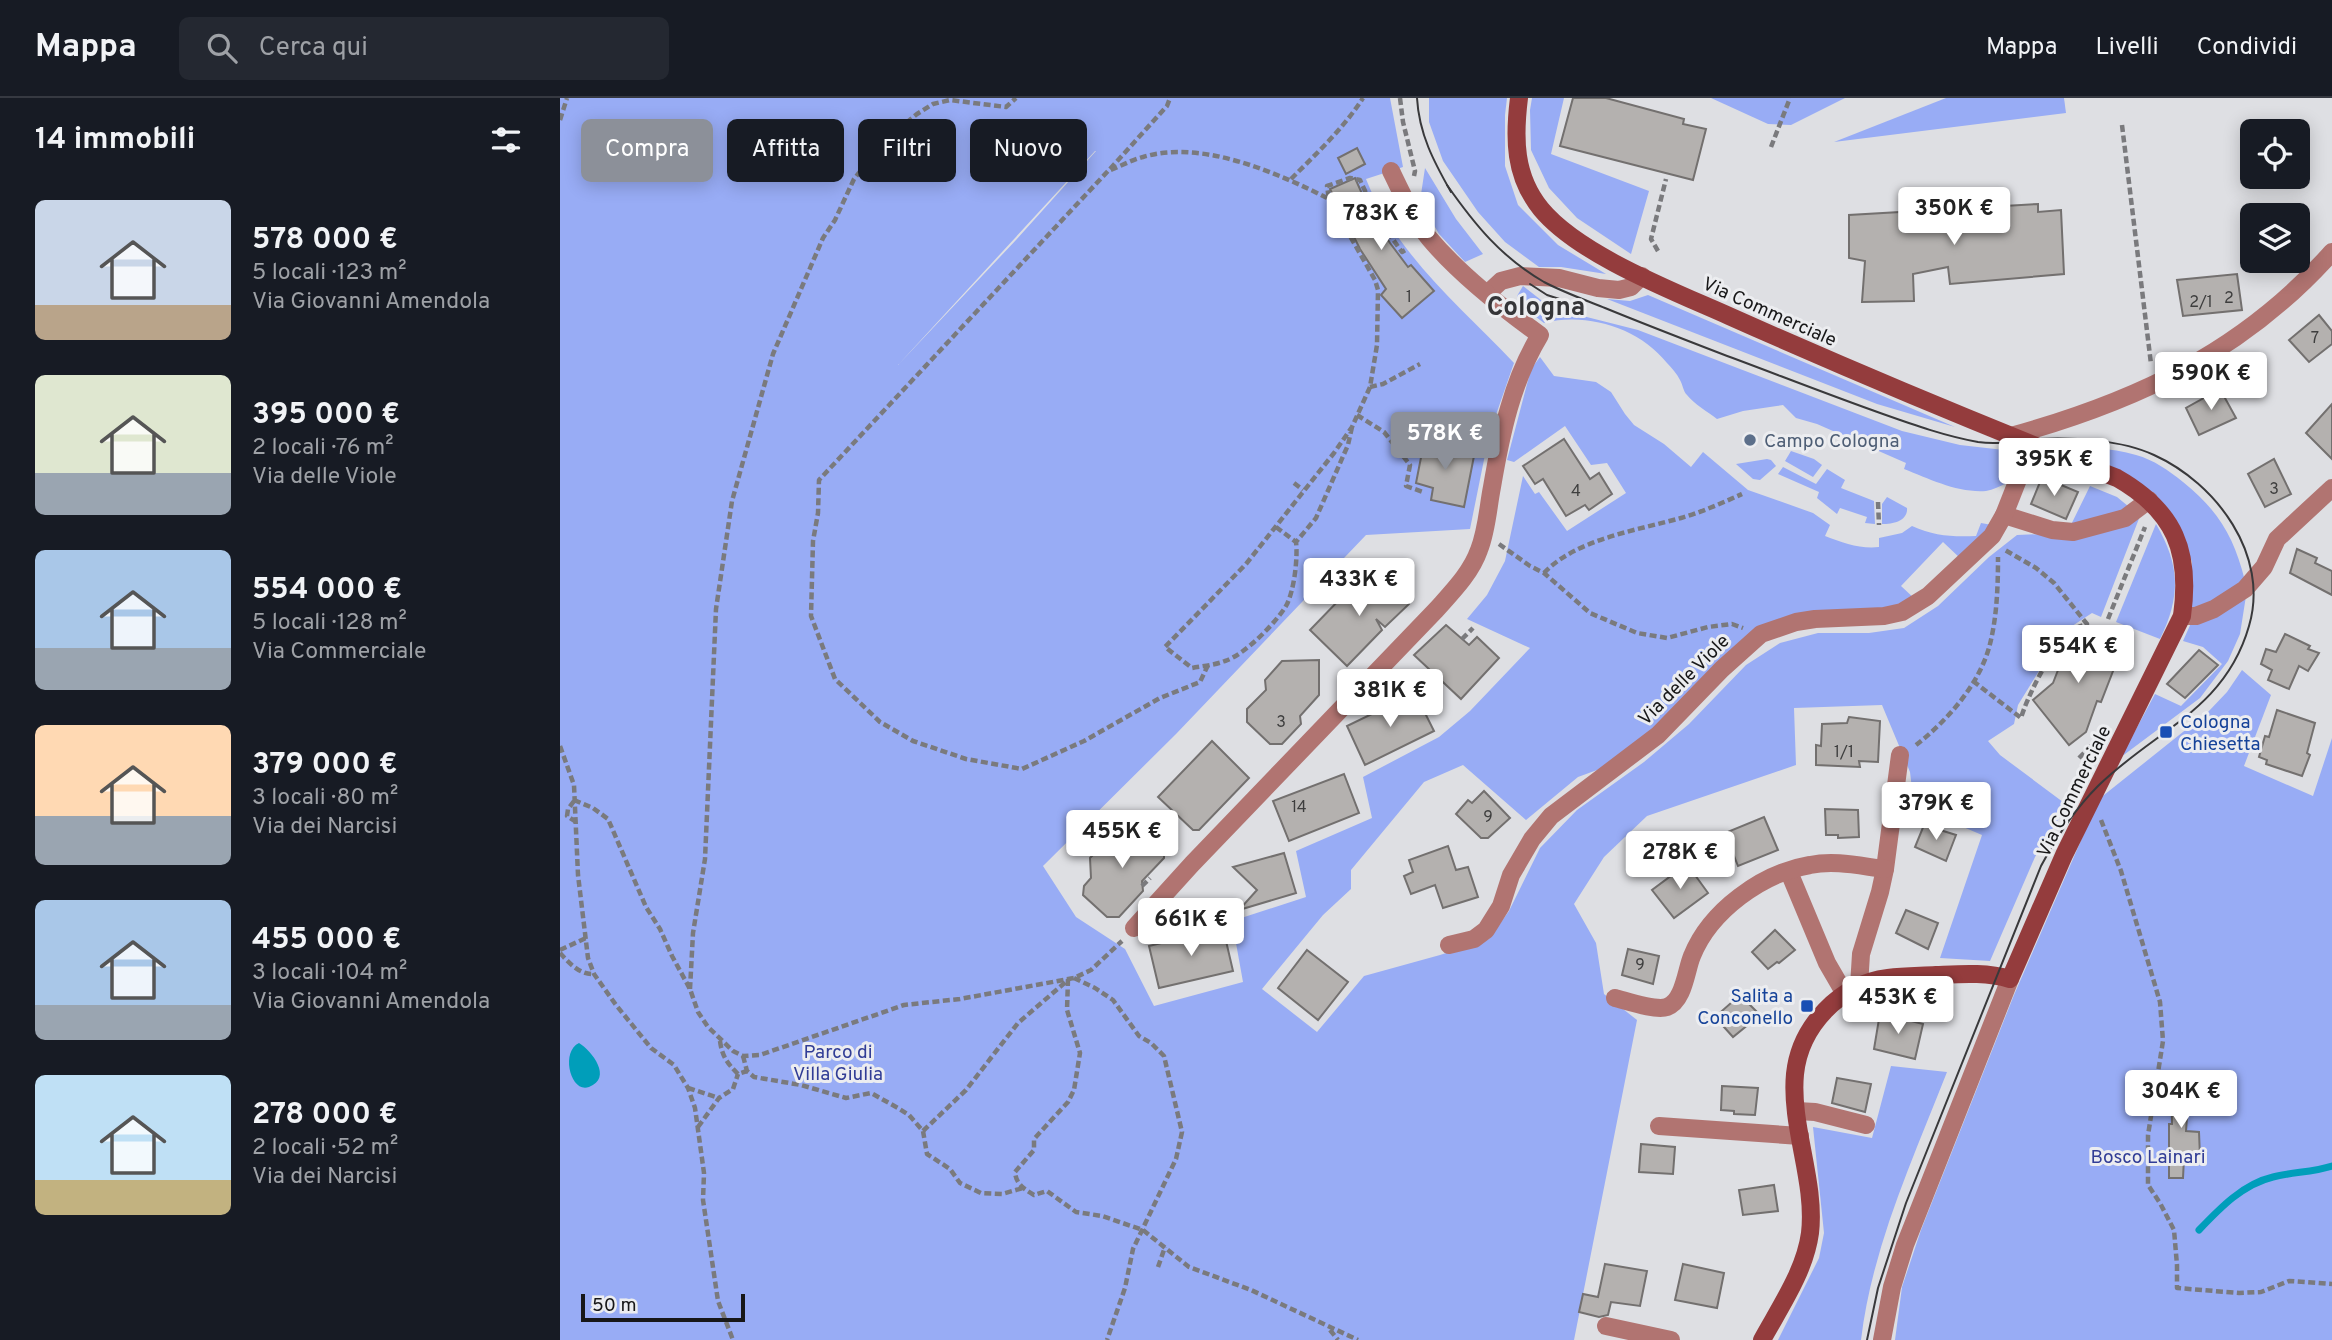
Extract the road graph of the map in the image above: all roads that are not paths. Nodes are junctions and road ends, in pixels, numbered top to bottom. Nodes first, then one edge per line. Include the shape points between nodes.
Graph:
1 (1519, 98) edge
2 (1391, 171) dead end
3 (2332, 253) edge
4 (1642, 276) junction
5 (1487, 294) junction
6 (2011, 436) junction
7 (2032, 444) junction
8 (2332, 488) edge
9 (2152, 502) junction
10 (2004, 515) junction
11 (2182, 616) junction
12 (1900, 755) road end
13 (1885, 870) junction
14 (1789, 872) junction
15 (1134, 928) road end
16 (1449, 945) dead end
17 (2010, 979) junction
18 (1852, 990) junction
19 (1615, 998) dead end
20 (1797, 1111) junction
21 (1866, 1125) dead end
22 (1659, 1126) dead end
23 (1800, 1136) junction
24 (1606, 1326) dead end
25 (1671, 1340) edge
26 (1762, 1340) edge
27 (1882, 1340) edge

1 - 4 main road, Via Commerciale via 1517,155 1530,194 1555,224 1578,242
2 - 5 street via 1428,237
3 - 6 street via 2247,331 2172,377 2070,419
4 - 5 street via 1631,287 1619,290 1520,276 1501,281
4 - 6 main road, Via Commerciale
5 - 15 street via 1541,335 1526,359 1512,398 1479,550 1469,569 1436,610
6 - 7 main road, Via Commerciale
7 - 9 main road, Via Commerciale via 2117,478
7 - 10 street, Via delle Viole
8 - 11 street via 2277,539 2259,575 2245,589 2214,609
9 - 10 street via 2125,518 2073,531 2052,530
9 - 11 main road, Via Commerciale via 2168,521 2180,549 2185,581
10 - 16 street, Via delle Viole via 1984,545 1902,612 1796,622 1761,634 1721,668 1658,735 1551,816 1511,875 1501,906 1486,930 1474,939
11 - 17 main road, Via Commerciale via 2064,855
12 - 13 street
13 - 14 street via 1840,863
13 - 18 street
14 - 18 street via 1827,963
14 - 19 street via 1752,889 1716,917 1700,937 1678,1000 1667,1007
17 - 18 main road via 1968,974 1888,978
17 - 27 street, Via Commerciale via 1905,1245
18 - 20 main road via 1818,1018 1803,1044 1795,1074
20 - 21 street
20 - 23 main road
22 - 23 street
23 - 26 main road via 1810,1233 1801,1264
24 - 25 street

